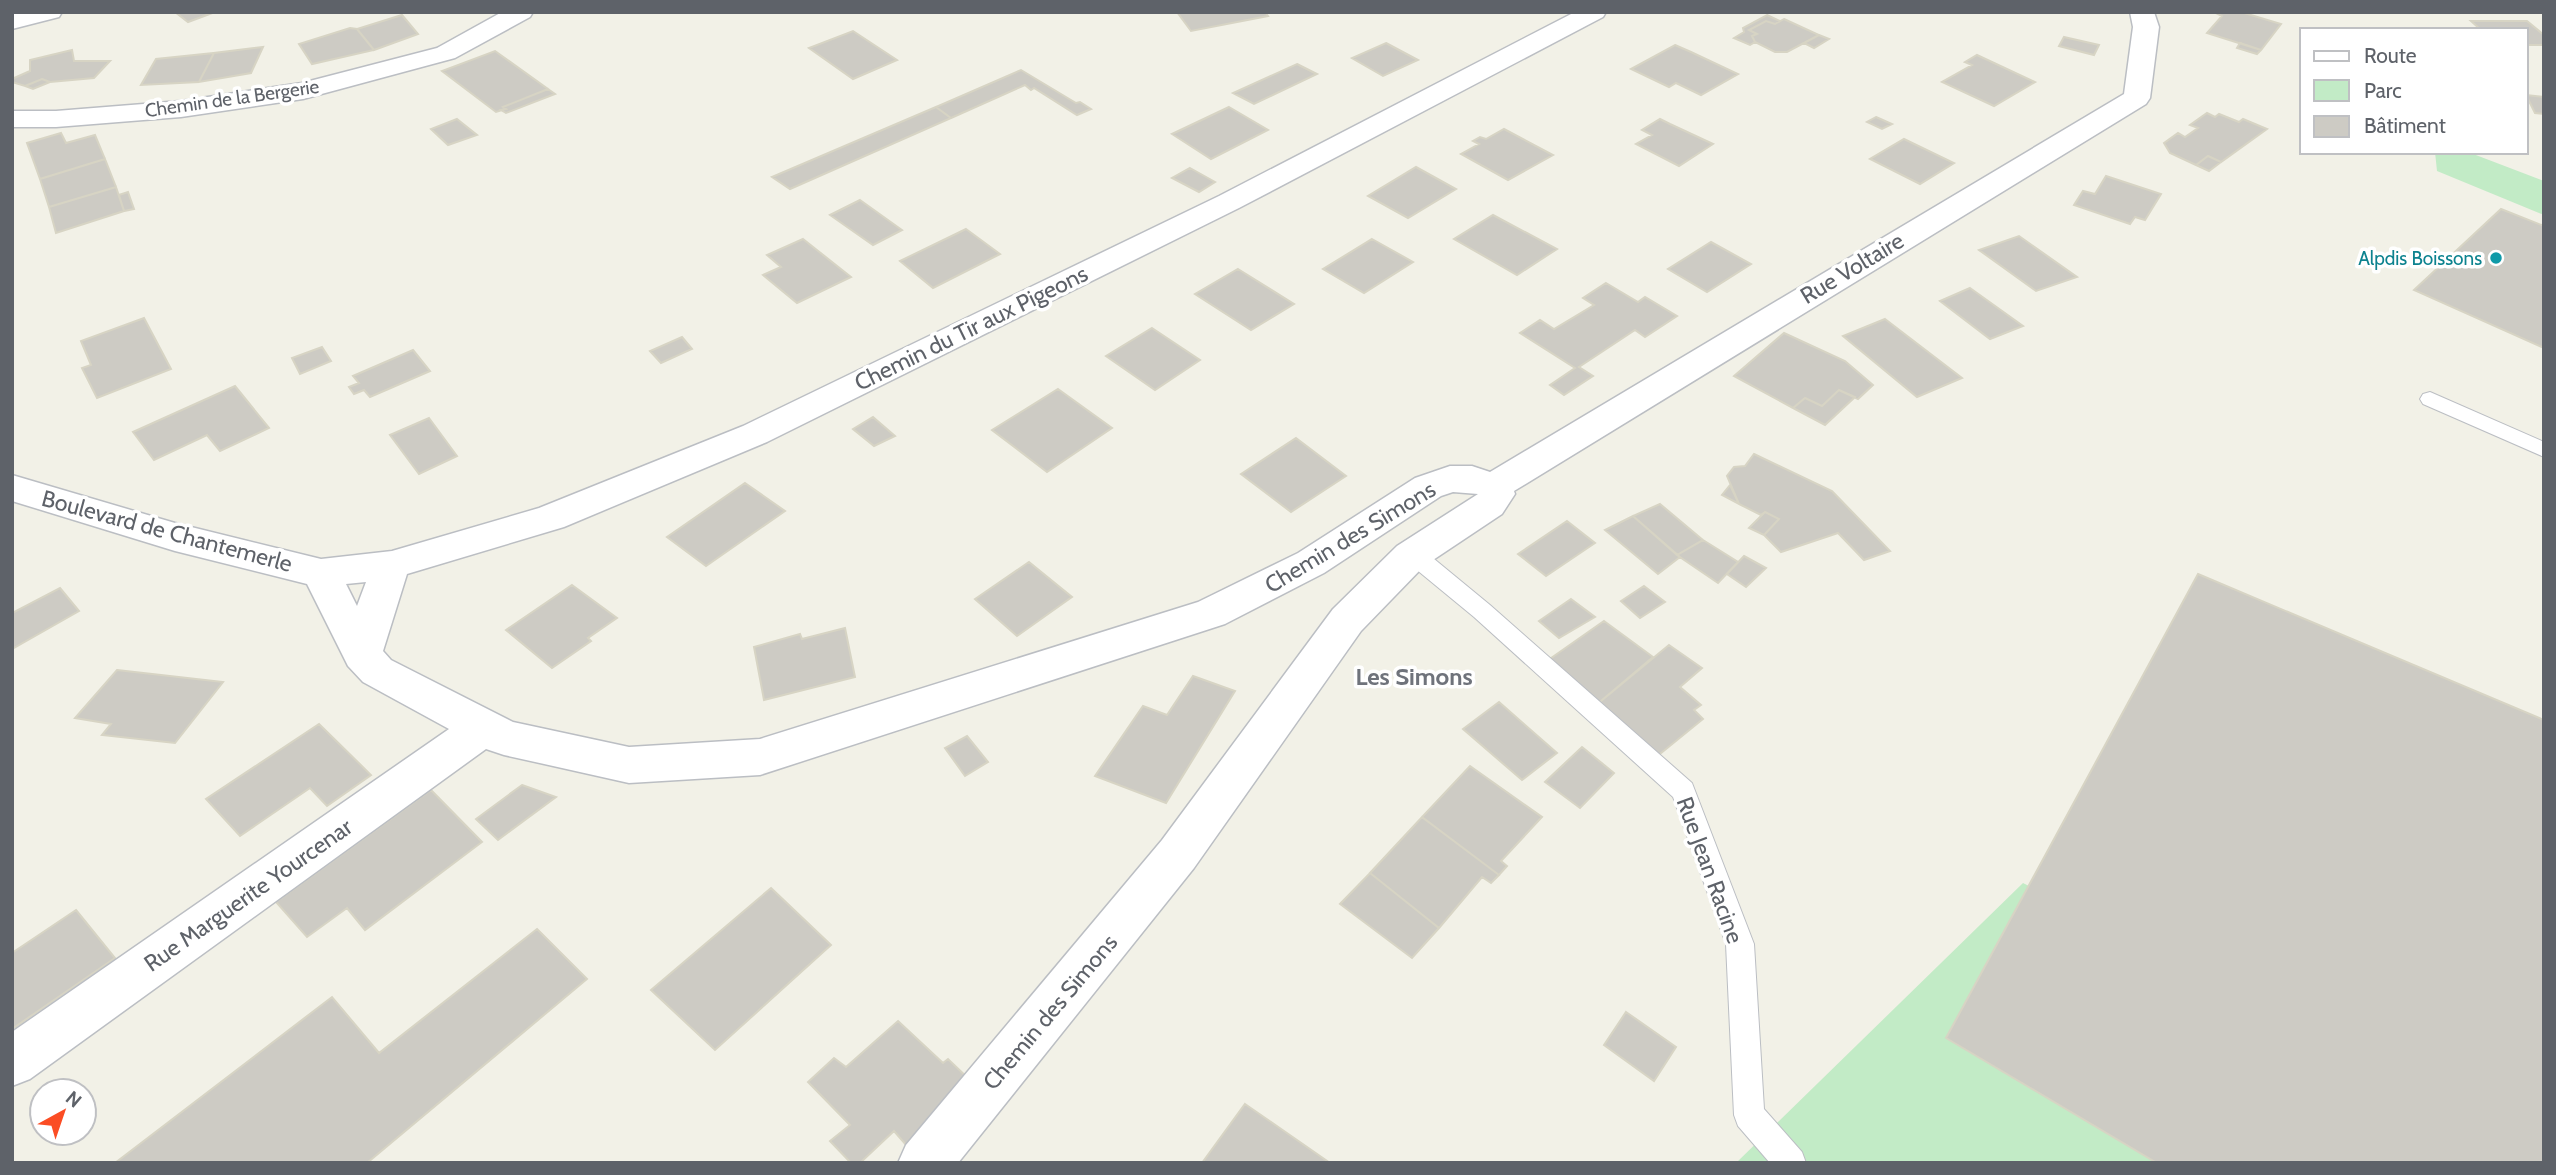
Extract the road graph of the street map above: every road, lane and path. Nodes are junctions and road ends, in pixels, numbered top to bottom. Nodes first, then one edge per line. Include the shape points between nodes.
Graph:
1 (50, 12) edge
2 (521, 12) edge
3 (1594, 12) edge
4 (2142, 12) edge
5 (12, 22) edge
6 (12, 119) edge
7 (2430, 399) dead end
8 (2544, 450) edge
9 (1494, 486) junction
10 (12, 488) edge
11 (1414, 555) junction
12 (392, 565) junction
13 (321, 573) junction
14 (362, 655) junction
15 (483, 728) junction
16 (12, 1062) edge
17 (924, 1163) edge
18 (1791, 1163) edge

1 - 5 street
2 - 6 street, Chemin de la Bergerie via 446,52 303,91 181,109
3 - 12 street, Chemin du Tir aux Pigeons via 1228,202 755,434 551,518
4 - 9 street, Rue Voltaire via 2146,27 2137,98
7 - 8 lane
9 - 11 street, Chemin des Simons via 1497,494 1492,506 1443,532
9 - 15 street, Chemin des Simons via 1450,479 1428,487 1311,563 1211,613 760,757 629,765 504,738
10 - 13 street, Boulevard de Chantemerle via 175,537
11 - 17 street, Chemin des Simons via 1367,597 1329,642 1178,854
11 - 18 lane, Rue Jean Racine via 1683,791 1740,944 1749,1115
12 - 13 street, Chemin du Tir aux Pigeons
12 - 14 street
13 - 14 street, Chemin des Simons
14 - 15 street, Chemin des Simons via 377,671
15 - 16 street, Rue Marguerite Yourcenar

